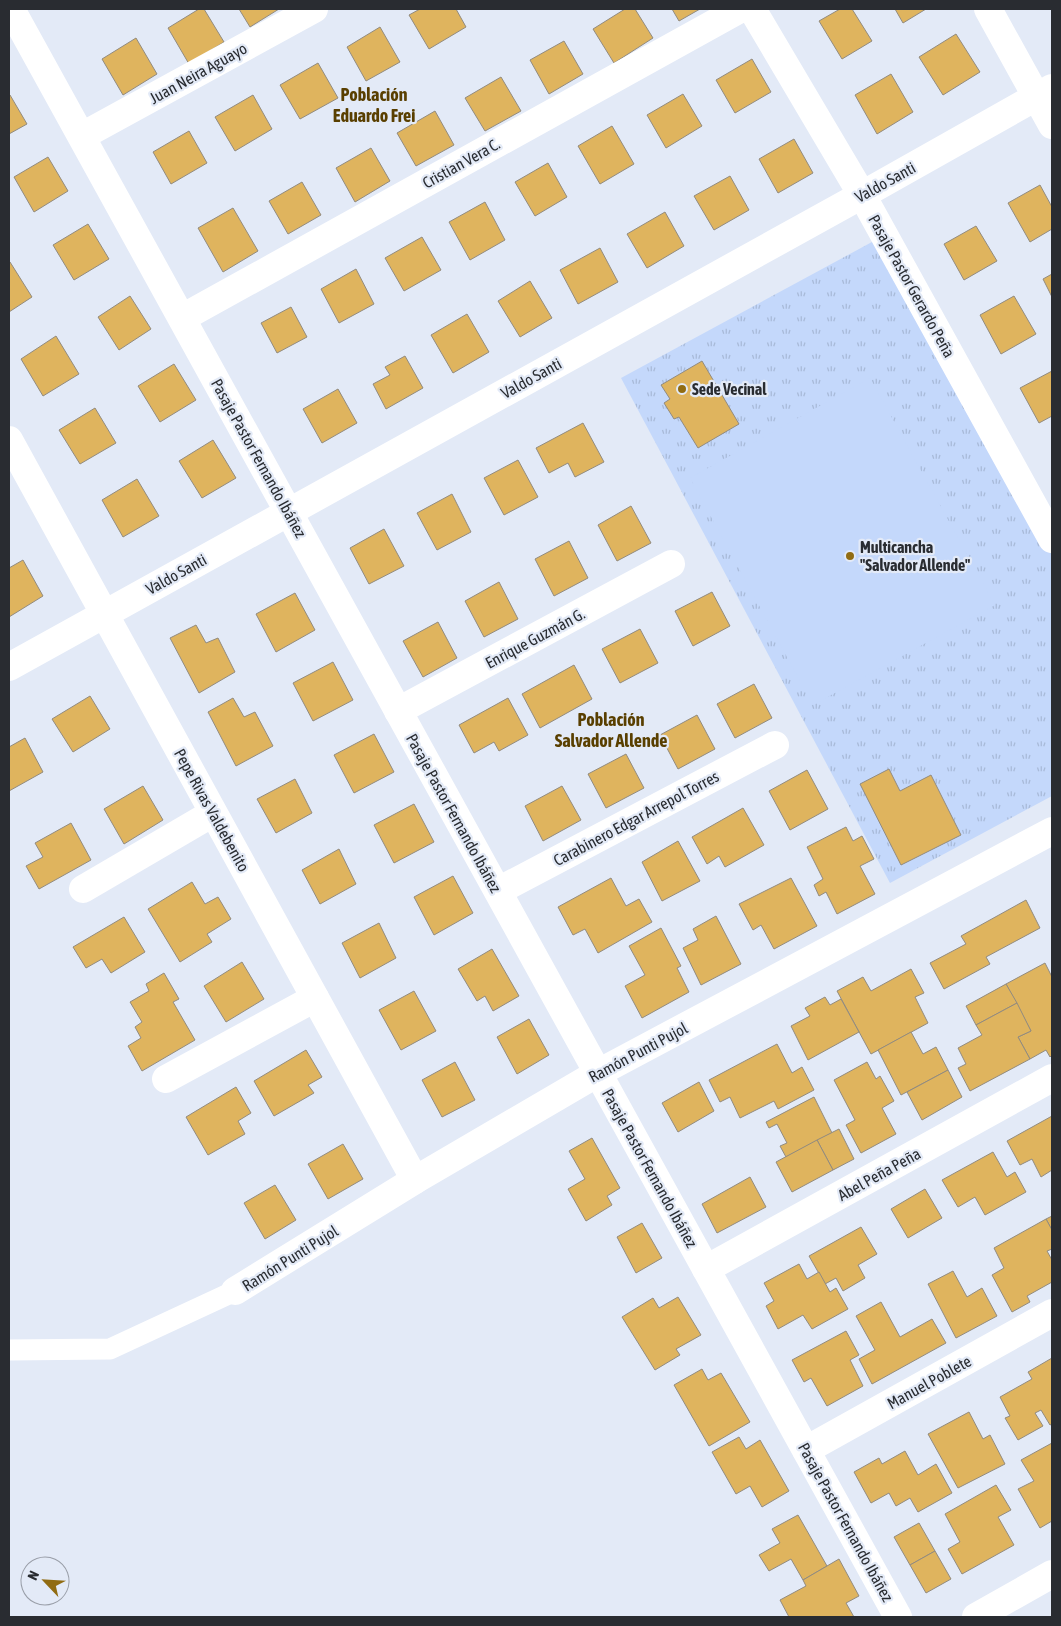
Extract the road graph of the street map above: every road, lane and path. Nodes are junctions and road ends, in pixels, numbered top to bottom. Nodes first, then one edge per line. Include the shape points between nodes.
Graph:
1 (11, 9) edge
2 (314, 9) edge
3 (740, 9) edge
4 (752, 9) edge
5 (988, 9) edge
6 (1044, 92) edge
7 (1052, 125) edge
8 (82, 136) junction
9 (862, 195) junction
10 (182, 318) junction
11 (9, 440) edge
12 (289, 512) junction
13 (1052, 539) edge
14 (672, 564) dead end
15 (104, 614) junction
16 (9, 667) edge
17 (398, 711) junction
18 (775, 745) dead end
19 (213, 813) junction
20 (1052, 831) edge
21 (83, 889) dead end
22 (498, 891) junction
23 (315, 998) junction
24 (598, 1073) junction
25 (1052, 1078) edge
26 (166, 1079) dead end
27 (415, 1180) junction
28 (706, 1269) junction
29 (235, 1291) joint
30 (1052, 1313) edge
31 (9, 1350) edge
32 (806, 1450) junction
33 (1052, 1574) edge
34 (898, 1617) edge
35 (976, 1617) edge

1 - 8 street, Pasaje Pastor Fernando Ibáñez
2 - 8 street, Juan Neira Aguayo
3 - 10 street, Cristian Vera C.
4 - 9 street, Pasaje Pastor Gerardo Peña
5 - 6 street
6 - 7 street
6 - 9 street, Valdo Santi
8 - 10 street, Pasaje Pastor Fernando Ibáñez
9 - 12 street, Valdo Santi
9 - 13 street, Pasaje Pastor Gerardo Peña
10 - 12 street, Pasaje Pastor Fernando Ibáñez
11 - 15 street, Pepe Rivas Valdebenito
12 - 15 street, Valdo Santi
12 - 17 street, Pasaje Pastor Fernando Ibáñez
14 - 17 street, Enrique Guzmán G.
15 - 16 street, Valdo Santi
15 - 19 street, Pepe Rivas Valdebenito
17 - 22 street, Pasaje Pastor Fernando Ibáñez
18 - 22 street, Carabinero Edgar Arrepol Torres
19 - 21 street
19 - 23 street, Pepe Rivas Valdebenito
20 - 24 street, Ramón Punti Pujol
22 - 24 street, Pasaje Pastor Fernando Ibáñez
23 - 26 street
23 - 27 street, Pepe Rivas Valdebenito
24 - 27 street, Ramón Punti Pujol
24 - 28 street, Pasaje Pastor Fernando Ibáñez
25 - 28 street, Abel Peña Peña
27 - 29 street, Ramón Punti Pujol
28 - 32 street, Pasaje Pastor Fernando Ibáñez
29 - 31 lane via 110,1349
30 - 32 street, Manuel Poblete
32 - 34 street, Pasaje Pastor Fernando Ibáñez
33 - 35 street

